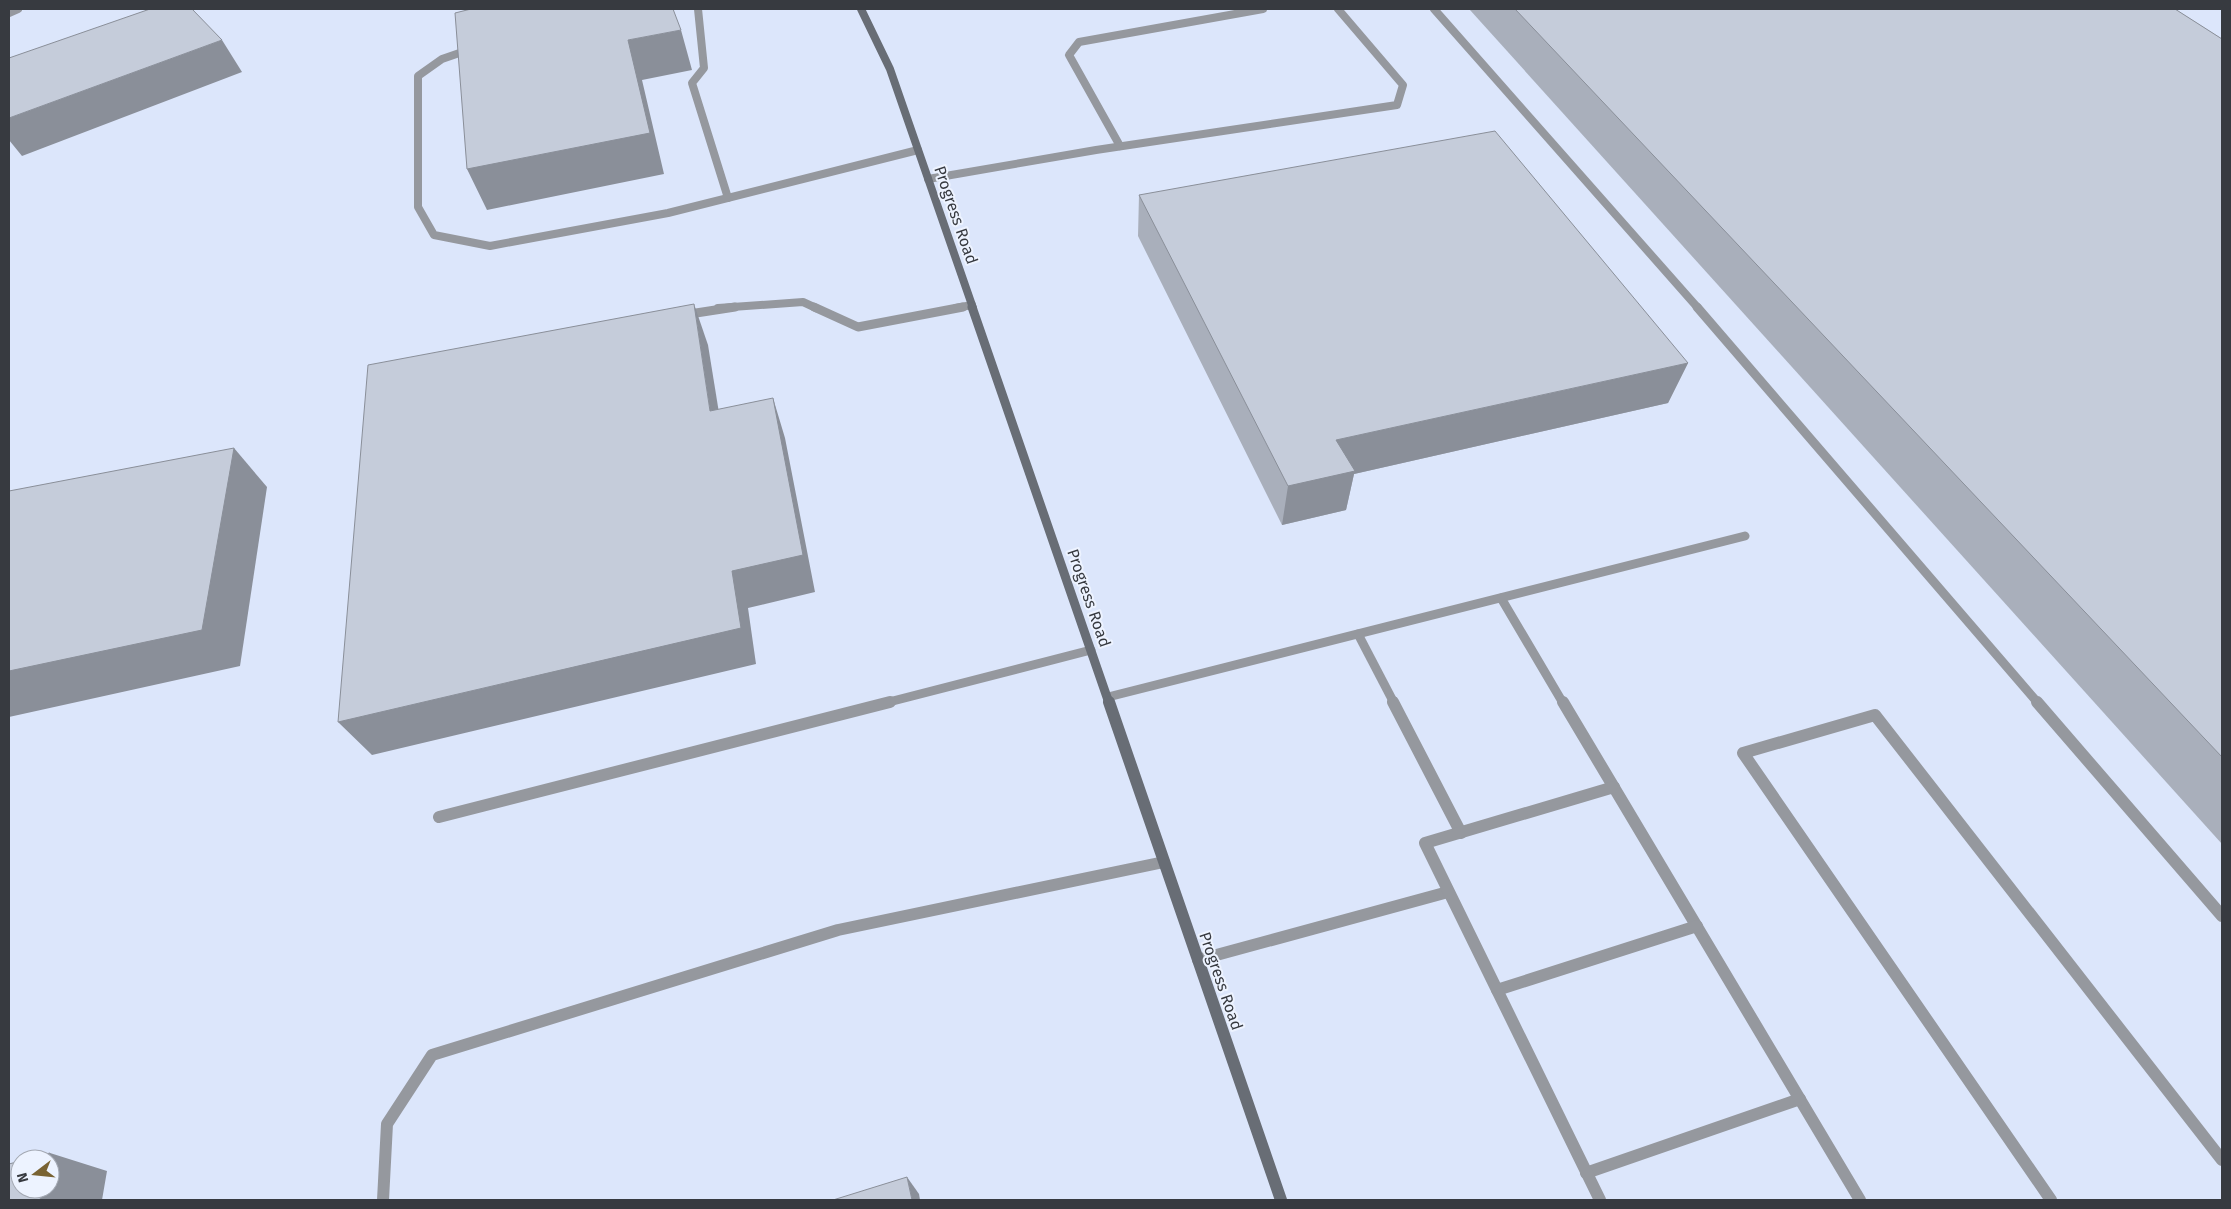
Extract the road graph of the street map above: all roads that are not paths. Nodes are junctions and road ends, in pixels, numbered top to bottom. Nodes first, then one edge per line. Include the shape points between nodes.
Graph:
1 (18, 9) edge
2 (698, 9) edge
3 (861, 9) edge
4 (1263, 9) edge
5 (1338, 9) edge
6 (1434, 9) edge
7 (9, 13) edge
8 (482, 44) edge
9 (1120, 146) junction
10 (918, 150) junction
11 (928, 179) junction
12 (728, 198) junction
13 (972, 306) junction
14 (670, 317) edge
15 (1745, 536) dead end
16 (1501, 598) junction
17 (1358, 634) junction
18 (1091, 650) junction
19 (1108, 697) junction
20 (1614, 787) junction
21 (439, 817) dead end
22 (1461, 832) junction
23 (1164, 862) junction
24 (1448, 892) junction
25 (2222, 916) edge
26 (1697, 926) junction
27 (1198, 960) junction
28 (1497, 990) junction
29 (1800, 1099) junction
30 (2222, 1160) edge
31 (1586, 1173) junction
32 (383, 1200) edge
33 (1281, 1200) edge
34 (1600, 1200) edge
35 (1860, 1200) edge
36 (2051, 1200) edge

1 - 7 street
2 - 12 street via 704,68 692,83
3 - 10 main road, Progress Road via 890,69
4 - 9 street via 1079,42 1069,55
5 - 9 street via 1403,85 1397,105
6 - 25 street via 1617,214
8 - 12 street via 442,59 418,76 418,207 434,235 490,246 668,213
9 - 11 street
10 - 11 main road, Progress Road
10 - 12 street
11 - 13 main road, Progress Road
13 - 14 street via 858,327 803,302 718,308
13 - 18 main road, Progress Road
15 - 16 street
16 - 17 street
16 - 20 street
17 - 19 street
17 - 22 street
18 - 19 main road, Progress Road
18 - 21 street
19 - 23 main road, Progress Road
20 - 22 street
20 - 26 street
22 - 24 street via 1425,843
23 - 27 main road, Progress Road
23 - 32 street via 838,930 432,1055 387,1124
24 - 27 street
24 - 28 street
26 - 28 street
26 - 29 street
27 - 33 main road, Progress Road
28 - 31 street
29 - 31 street
29 - 35 street
30 - 36 street via 1875,715 1743,753
31 - 34 street

